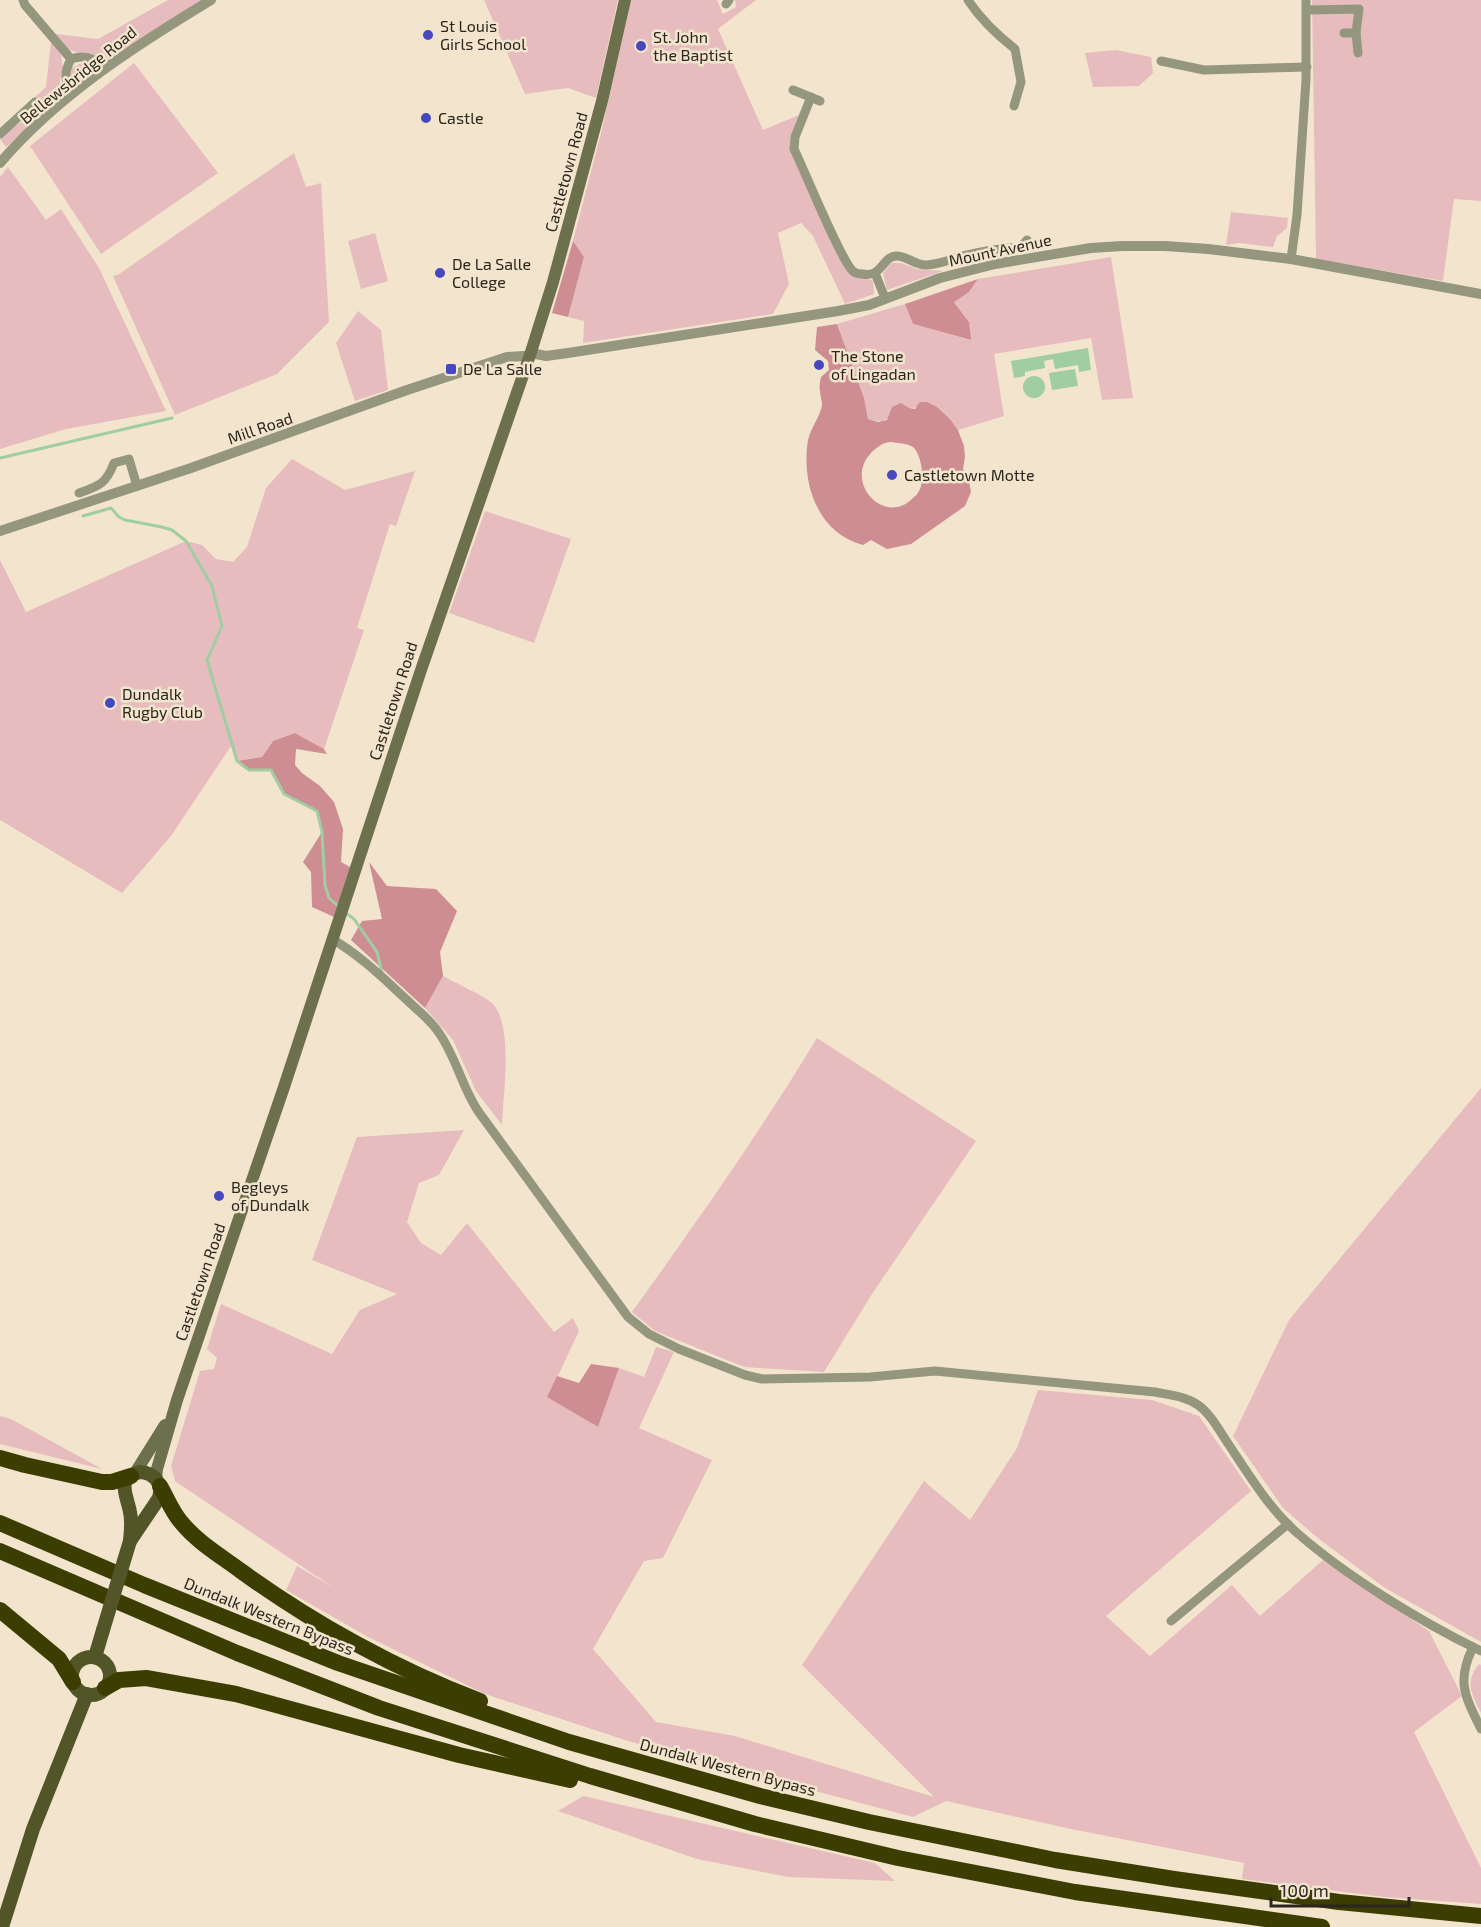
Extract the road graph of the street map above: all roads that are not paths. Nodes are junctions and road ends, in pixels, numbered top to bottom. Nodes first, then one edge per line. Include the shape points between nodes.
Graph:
1 (23, 0) edge
2 (211, 0) edge
3 (625, 0) edge
4 (968, 0) edge
5 (1307, 5) edge
6 (1361, 5) edge
7 (1344, 33) dead end
8 (1356, 33) junction
9 (1358, 52) dead end
10 (71, 59) junction
11 (1161, 61) dead end
12 (1307, 67) junction
13 (104, 69) junction
14 (793, 90) dead end
15 (72, 94) junction
16 (35, 102) dead end
17 (1014, 106) dead end
18 (25, 111) junction
19 (37, 124) junction
20 (0, 134) edge
21 (0, 163) edge
22 (1027, 240) dead end
23 (1291, 260) junction
24 (875, 273) junction
25 (1481, 294) edge
26 (885, 298) junction
27 (530, 355) junction
28 (137, 486) junction
29 (79, 493) dead end
30 (0, 531) edge
31 (332, 939) junction
32 (175, 1408) junction
33 (0, 1458) edge
34 (133, 1475) junction
35 (158, 1483) junction
36 (127, 1500) junction
37 (156, 1503) junction
38 (0, 1523) edge
39 (1288, 1524) junction
40 (130, 1541) junction
41 (0, 1551) edge
42 (0, 1610) edge
43 (1171, 1621) dead end
44 (1477, 1649) edge
45 (95, 1657) junction
46 (74, 1682) junction
47 (105, 1688) junction
48 (87, 1694) junction
49 (1481, 1729) edge
50 (755, 1824) junction
51 (1055, 1860) junction
52 (1481, 1916) edge
53 (2, 1927) edge
54 (1322, 1927) edge

1 - 10 street
2 - 13 street, Bellewsbridge Road
3 - 27 main road, Castletown Road via 554,282
4 - 17 street via 979,16 1015,48 1021,82
5 - 6 street
5 - 12 street
6 - 8 street
7 - 8 street
8 - 9 street
10 - 13 street via 89,57
10 - 15 street via 65,79
11 - 12 street via 1211,71
12 - 23 street
13 - 15 street, Bellewsbridge Road
14 - 24 street via 816,99 795,137 794,149 845,260 854,272
15 - 19 street, Bellewsbridge Road
16 - 18 street
18 - 19 street
18 - 20 street
19 - 21 street, Bellewsbridge Road
22 - 24 street via 1021,247 996,249 940,264 924,265 890,257
23 - 25 street, Mount Avenue
23 - 26 street, Mount Avenue via 1165,246 1091,248 970,270
24 - 26 street
26 - 27 street, Mount Avenue via 838,311 626,345
27 - 28 street, Mill Road via 507,357 407,390
27 - 31 main road, Castletown Road
28 - 29 street via 129,459 114,463 99,486
28 - 30 street, Mill Road
31 - 32 main road, Castletown Road
31 - 39 street via 369,964 439,1032 478,1112 628,1317 649,1334 762,1379 935,1371 1178,1396 1200,1406
32 - 34 main road, Castletown Road
32 - 35 main road, Castletown Road via 157,1469
33 - 34 highway via 102,1482
34 - 35 main road via 145,1472
34 - 36 main road via 124,1486
35 - 37 main road via 161,1492
35 - 51 highway via 180,1522 272,1593 330,1630 461,1694 553,1727 764,1790
36 - 37 main road via 139,1509
36 - 40 main road
37 - 40 main road
38 - 51 highway, Dundalk Western Bypass via 338,1663 569,1742 760,1796
39 - 43 street
39 - 44 street via 1359,1579
40 - 45 main road, bridge
41 - 50 highway via 226,1649 379,1708
42 - 46 highway via 59,1659
44 - 49 street via 1465,1667 1463,1679
45 - 46 main road via 84,1658 75,1666
45 - 47 main road via 109,1670
46 - 48 main road via 76,1688
47 - 48 main road via 97,1694
47 - 50 highway via 119,1680 146,1678 236,1694 459,1755
48 - 53 main road via 33,1828
50 - 54 highway via 898,1858 1075,1892
51 - 52 highway, Dundalk Western Bypass via 1339,1902

